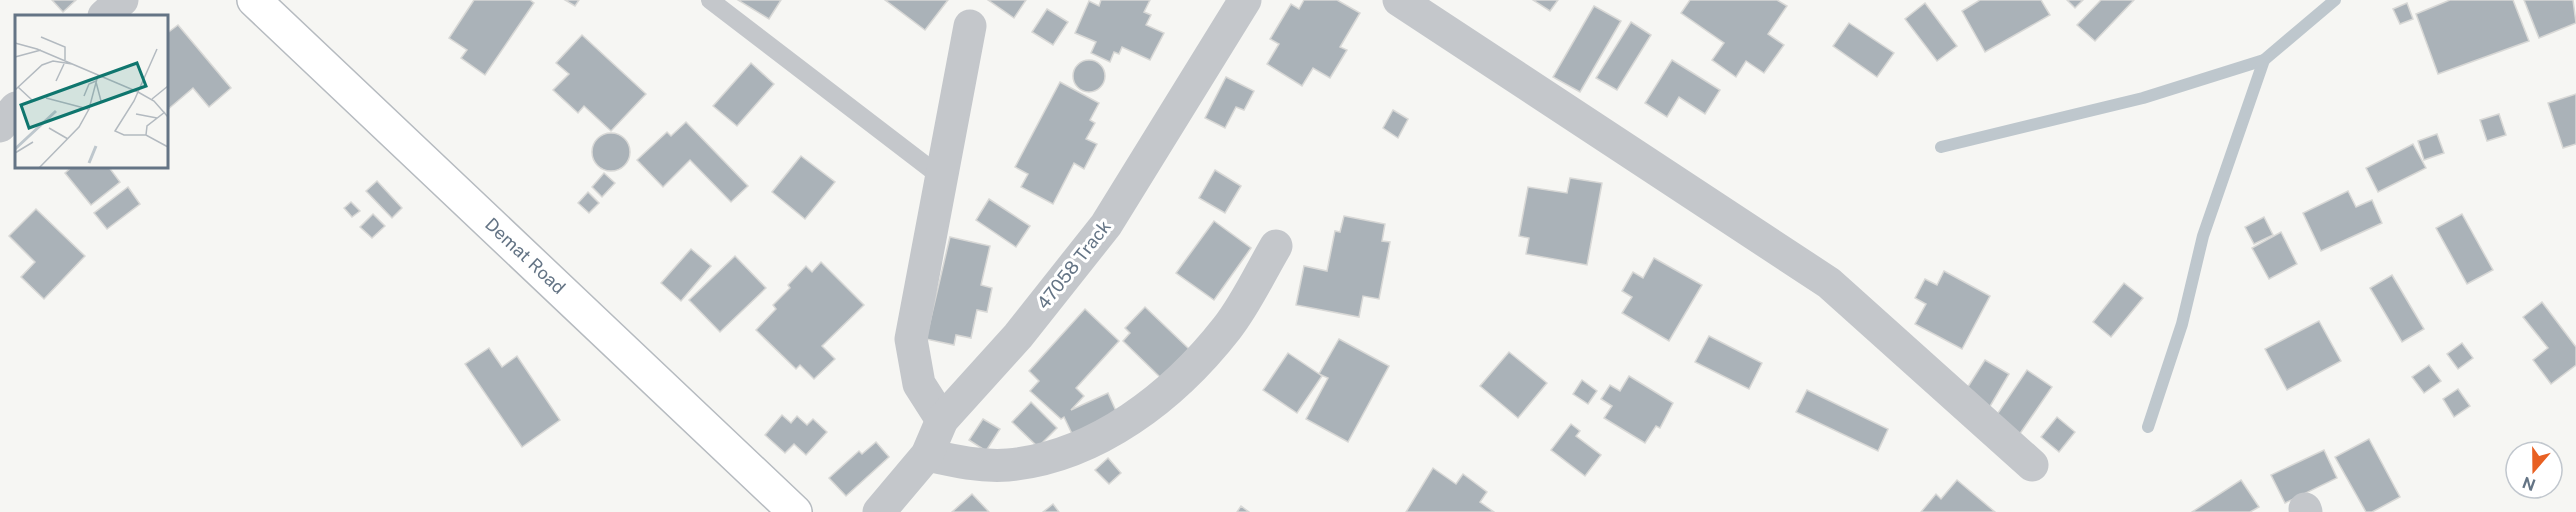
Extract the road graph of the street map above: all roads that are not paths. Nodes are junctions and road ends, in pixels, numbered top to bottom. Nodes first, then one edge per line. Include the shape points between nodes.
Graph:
1 (122, 0) edge
2 (255, 0) edge
3 (710, 0) edge
4 (1245, 0) edge
5 (1399, 0) edge
6 (105, 15) edge
7 (970, 26) dead end
8 (15, 109) edge
9 (0, 126) edge
10 (941, 177) junction
11 (1276, 246) dead end
12 (942, 420) junction
13 (927, 455) junction
14 (2032, 465) dead end
15 (795, 512) edge
16 (879, 512) edge

1 - 6 street
2 - 15 street, Demat Road
3 - 10 lane
4 - 12 street, 47058 Track via 1106,225 1018,336
5 - 14 street via 1829,283
7 - 10 street
8 - 9 street
10 - 12 street via 911,339 919,384
11 - 13 street via 1228,328 1181,378 1106,436 1008,465 956,462
12 - 13 street, 47058 Track
13 - 16 street, 47058 Track

